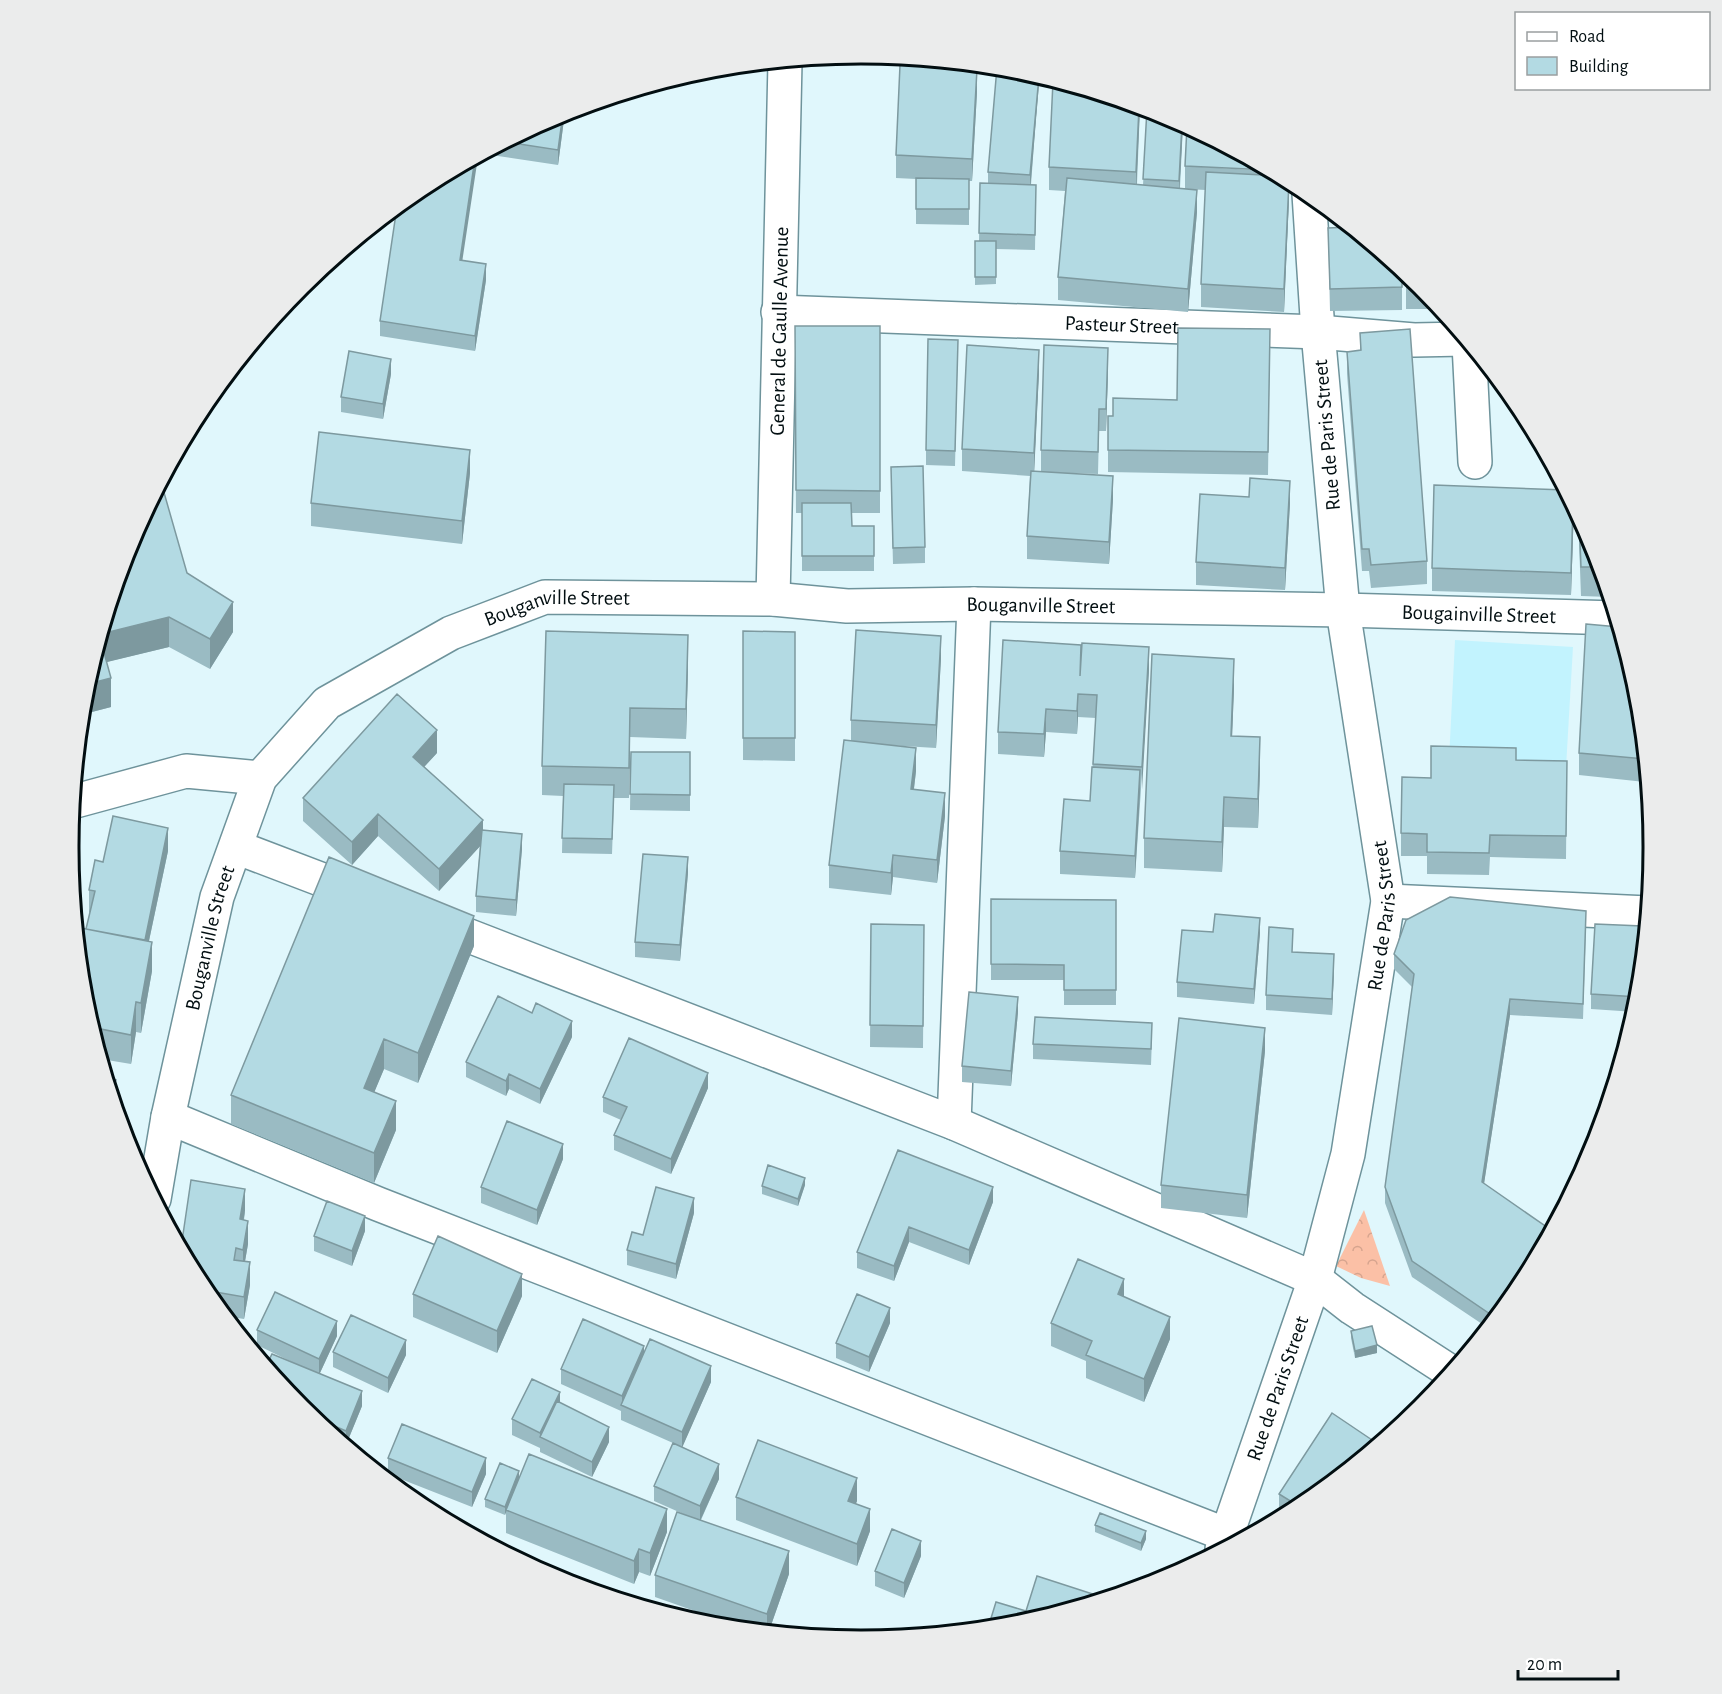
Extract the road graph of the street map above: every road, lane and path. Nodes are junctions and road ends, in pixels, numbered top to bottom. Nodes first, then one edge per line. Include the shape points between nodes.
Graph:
1 (785, 68) edge
2 (1310, 206) edge
3 (778, 312) junction
4 (1318, 332) junction
5 (1456, 339) edge
6 (1470, 356) edge
7 (1475, 462) dead end
8 (774, 598) junction
9 (974, 604) junction
10 (1343, 610) junction
11 (1609, 618) edge
12 (260, 778) junction
13 (80, 800) edge
14 (236, 847) junction
15 (1388, 901) junction
16 (1641, 913) edge
17 (168, 1117) junction
18 (954, 1123) junction
19 (156, 1187) edge
20 (1315, 1278) junction
21 (1444, 1368) edge
22 (1227, 1538) edge
23 (1228, 1538) edge

1 - 3 street, General de Gaulle Avenue
2 - 4 street, Rue de Paris Street
3 - 4 street, Pasteur Street
3 - 8 street, General de Gaulle Avenue
4 - 5 street, Pasteur Street
4 - 10 street, Rue de Paris Street
6 - 7 street
8 - 9 street, Bouganville Street via 848,606
8 - 12 street, Bouganville Street via 544,597 451,633 327,703
9 - 10 street, Bouganville Street
9 - 18 street
10 - 11 street, Bougainville Street
10 - 15 street, Rue de Paris Street
12 - 13 street via 186,771
12 - 14 street, Bouganville Street
14 - 17 street, Bouganville Street via 217,897
14 - 18 street
15 - 16 street
15 - 20 street, Rue de Paris Street via 1348,1154
17 - 19 street, Bouganville Street
17 - 22 street via 378,1204
18 - 20 street
20 - 21 street via 1352,1308
20 - 23 street, Rue de Paris Street

